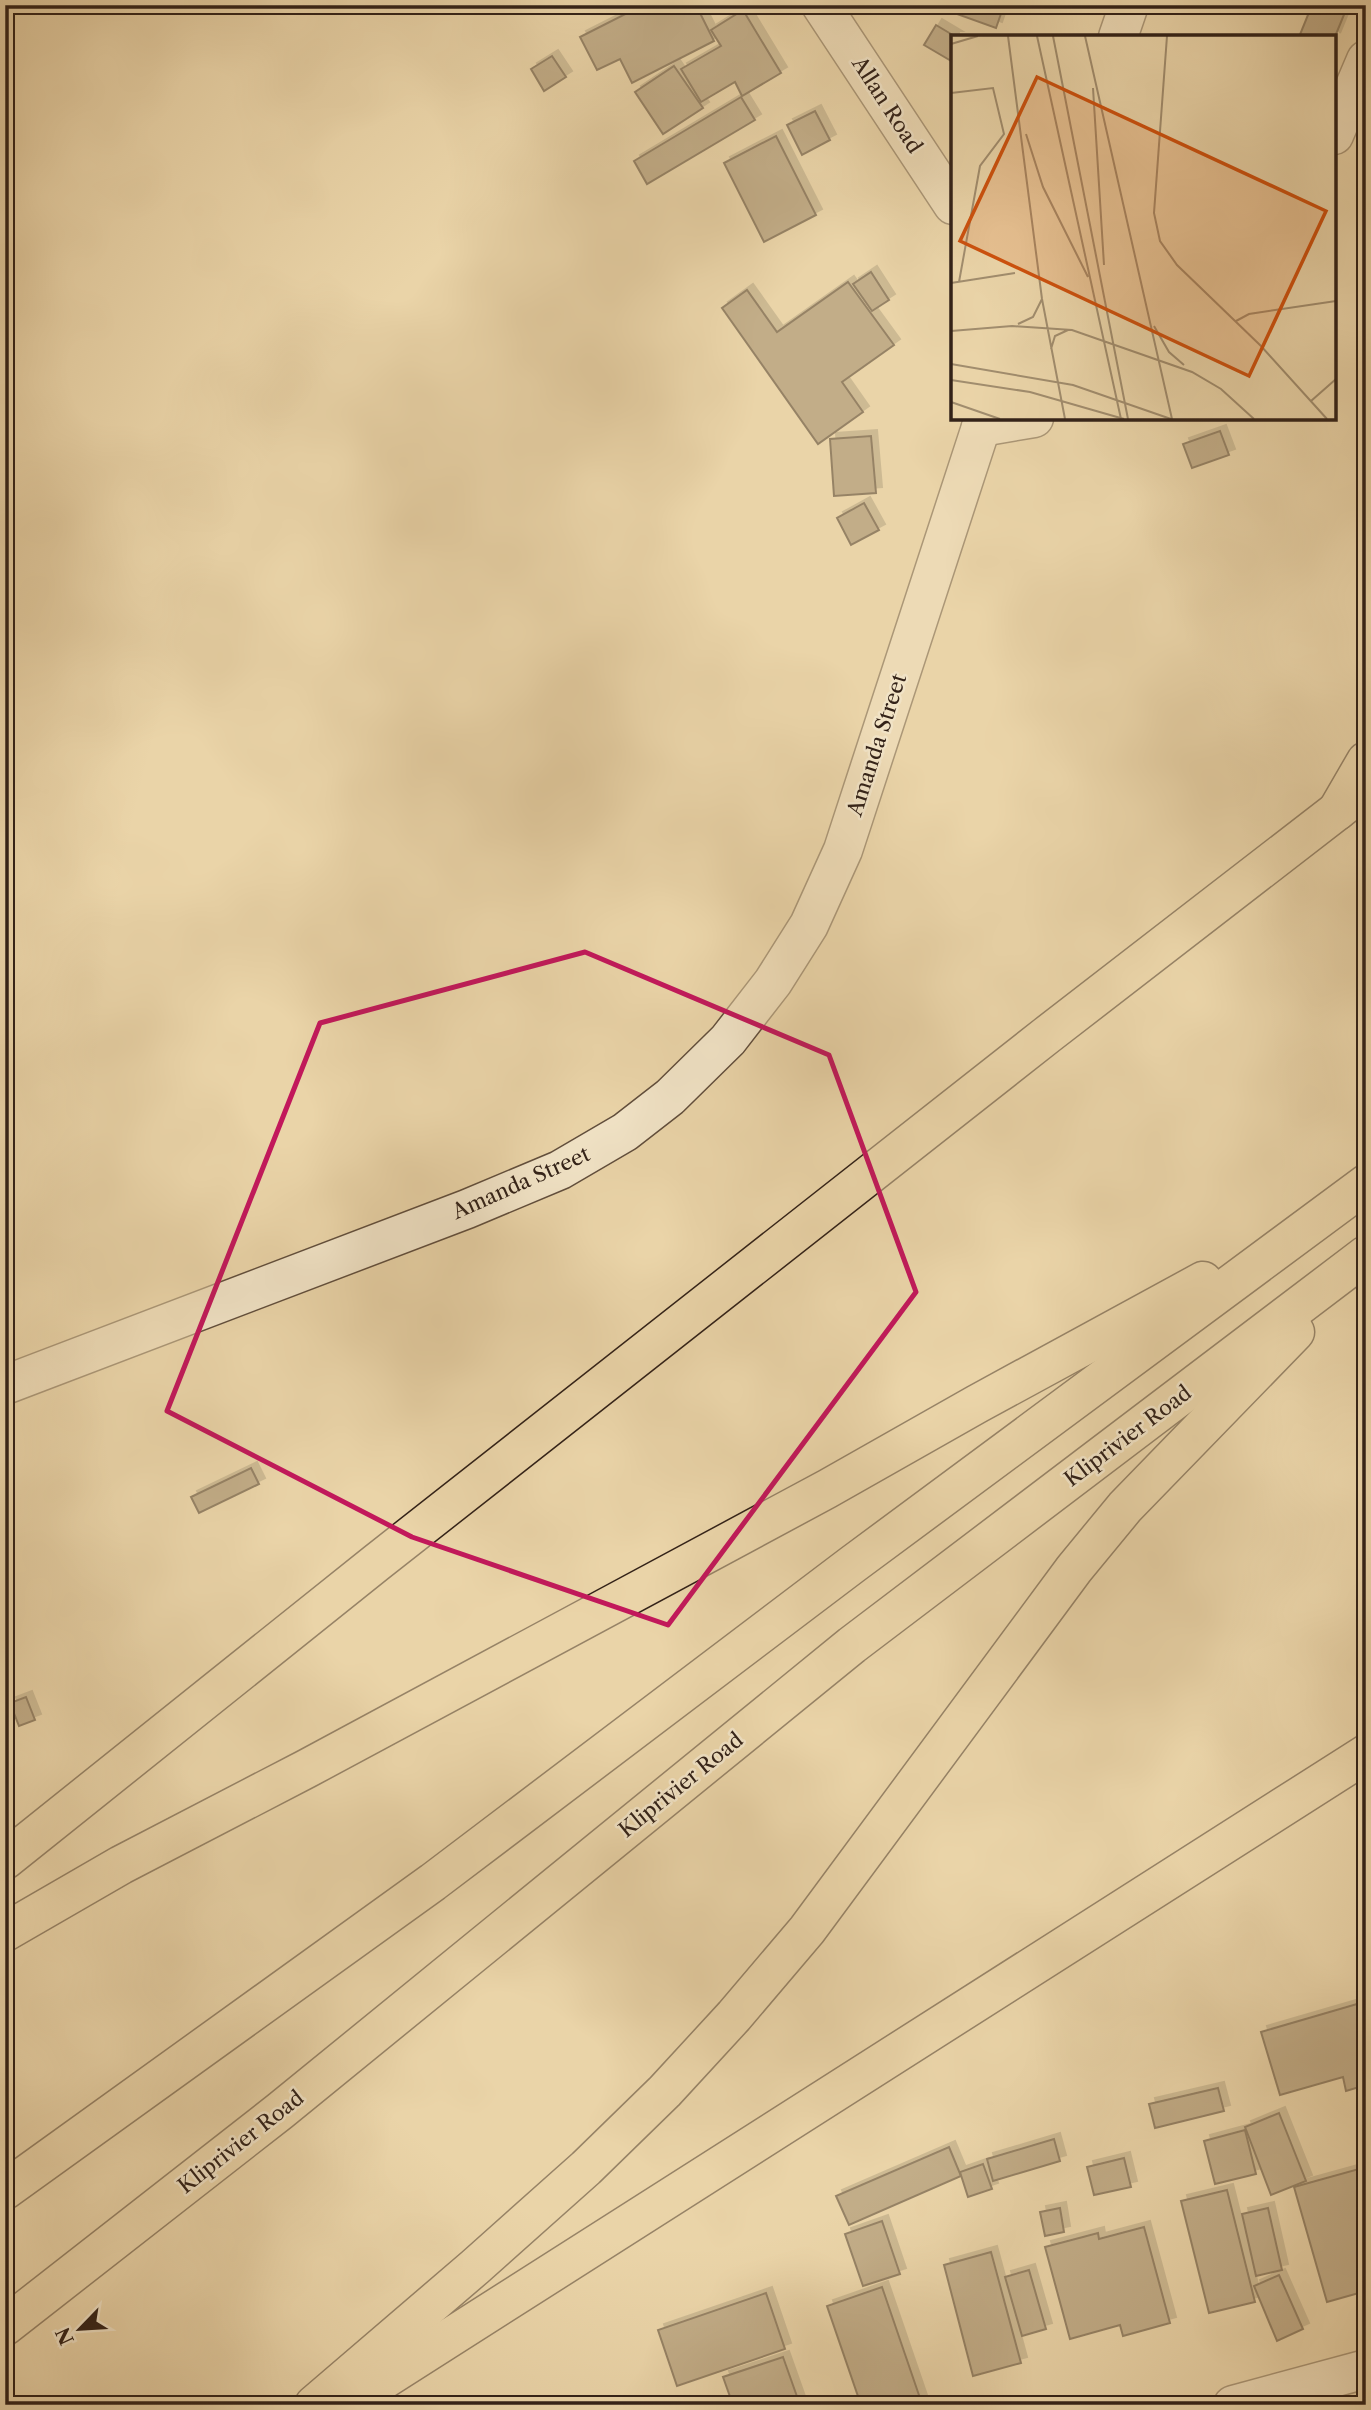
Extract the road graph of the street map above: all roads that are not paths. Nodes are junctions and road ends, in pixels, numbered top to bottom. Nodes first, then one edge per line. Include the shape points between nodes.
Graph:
1 (821, 5) edge
2 (1129, 5) edge
3 (1119, 35) edge
4 (1366, 60) edge
5 (1336, 130) edge
6 (951, 202) edge
7 (1014, 420) edge
8 (983, 423) edge
9 (1366, 761) edge
10 (1351, 800) edge
11 (1366, 1184) edge
12 (1310, 1224) junction
13 (1351, 1266) edge
14 (5, 1385) edge
15 (1366, 1754) edge
16 (5, 1860) edge
17 (5, 1932) edge
18 (5, 2190) edge
19 (5, 2326) edge
20 (1366, 2369) edge
21 (314, 2405) edge
22 (344, 2405) edge
23 (1233, 2405) edge

1 - 6 street, Allan Road
2 - 3 street
4 - 5 street
7 - 8 street
8 - 14 street, Amanda Street via 843,850 809,925 728,1040 670,1097 625,1132 560,1170
9 - 10 main road
10 - 16 main road via 376,1563
11 - 12 main road
12 - 17 main road via 659,1580 121,1865
12 - 18 main road via 433,1882
13 - 19 main road, Kliprivier Road via 852,1645 280,2112
13 - 21 main road via 1298,1329 1125,1507 1074,1569 807,1930 734,2016 586,2168
15 - 22 main road
20 - 23 street

